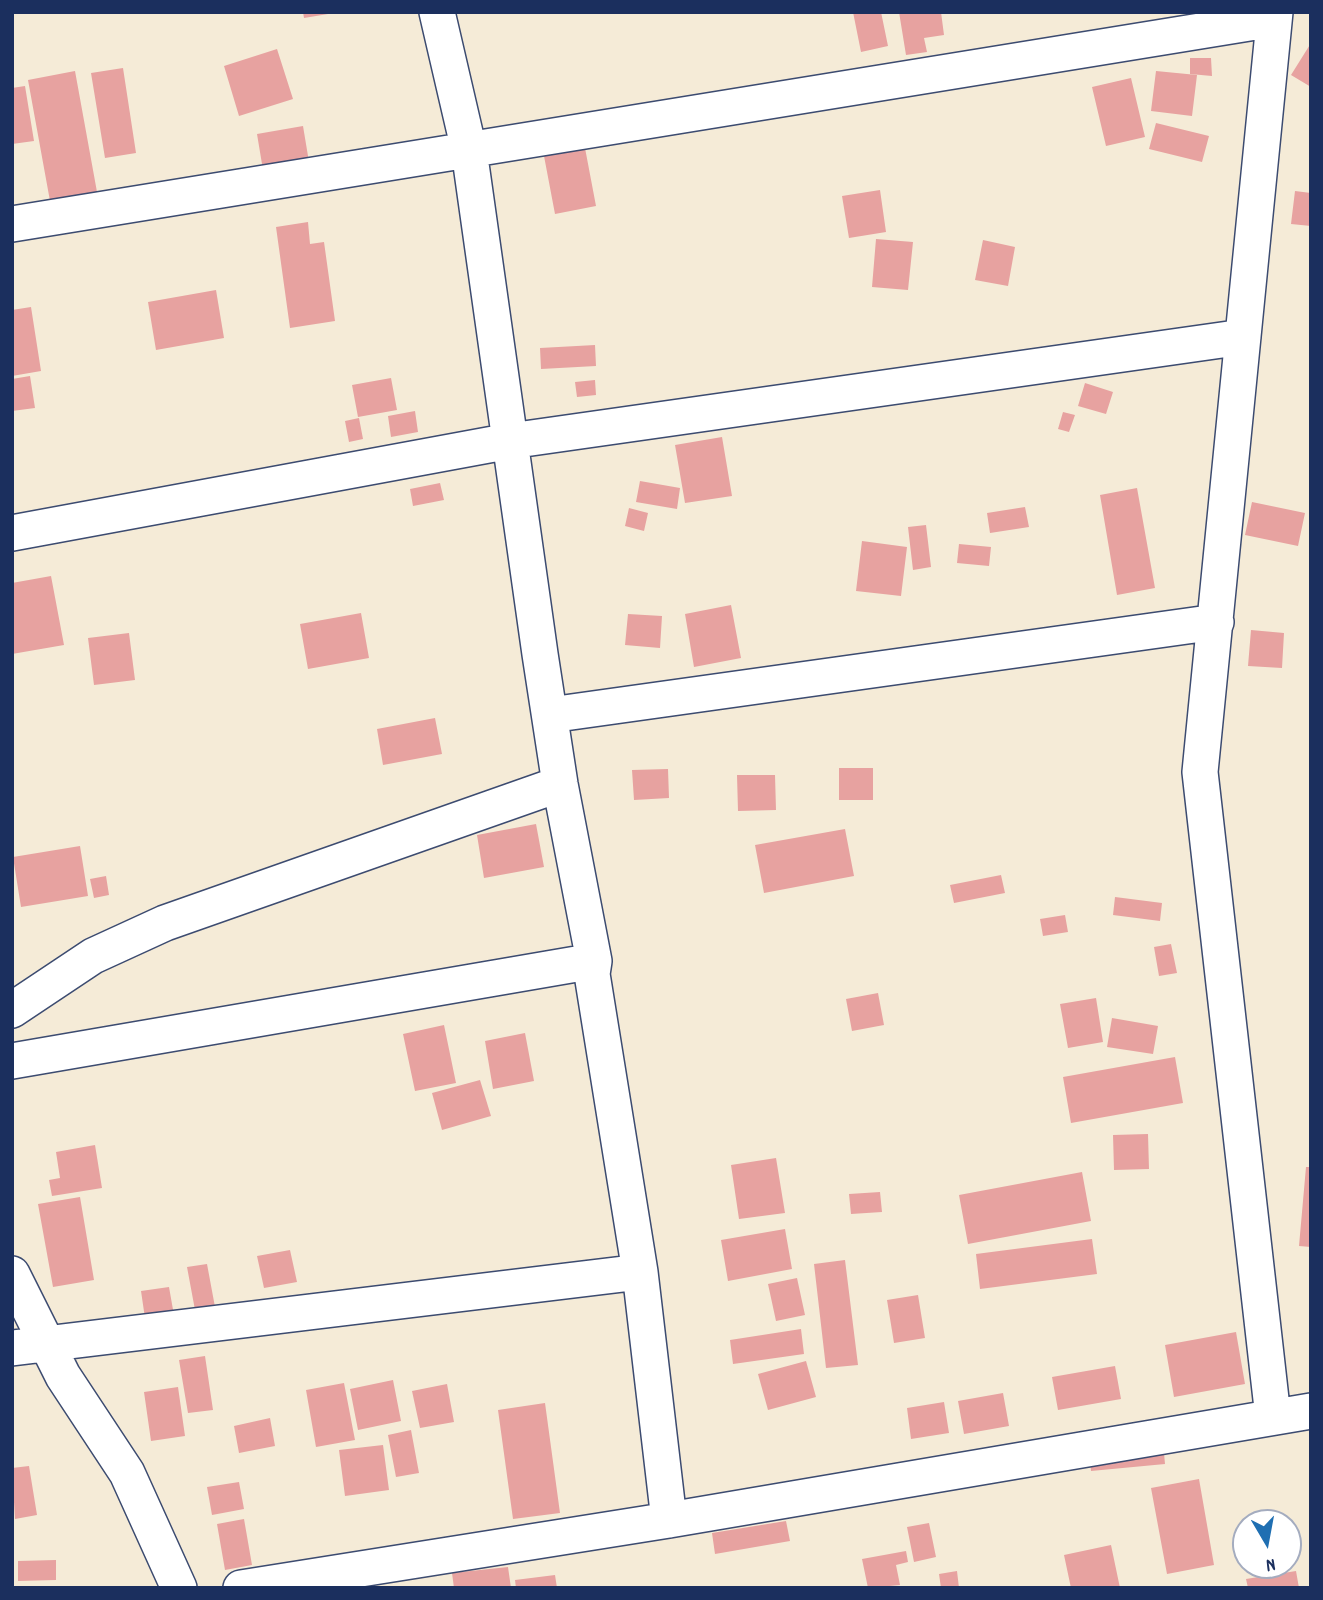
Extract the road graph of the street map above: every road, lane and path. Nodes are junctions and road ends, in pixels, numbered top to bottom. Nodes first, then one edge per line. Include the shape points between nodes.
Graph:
1 (437, 12) edge
2 (1274, 16) edge
3 (469, 150) junction
4 (12, 224) edge
5 (1243, 337) junction
6 (510, 441) junction
7 (12, 533) edge
8 (1216, 622) junction
9 (550, 715) junction
10 (560, 784) junction
11 (594, 961) junction
12 (12, 1010) edge
13 (12, 1061) edge
14 (640, 1272) junction
15 (12, 1274) edge
16 (29, 1345) edge
17 (1311, 1411) edge
18 (1273, 1417) junction
19 (670, 1520) junction
20 (179, 1588) edge
21 (241, 1588) edge

1 - 3 street
2 - 3 street
2 - 5 street
3 - 4 street
3 - 6 street
5 - 6 street
5 - 8 street
6 - 7 street
6 - 9 street
8 - 9 street
8 - 18 street via 1200,772
9 - 10 street
10 - 11 street
10 - 12 street via 165,922 93,956
11 - 13 street
11 - 14 street via 592,974
14 - 16 street
14 - 19 street
15 - 16 street
16 - 20 street via 63,1376 127,1473
17 - 18 street
18 - 19 street
19 - 21 street

